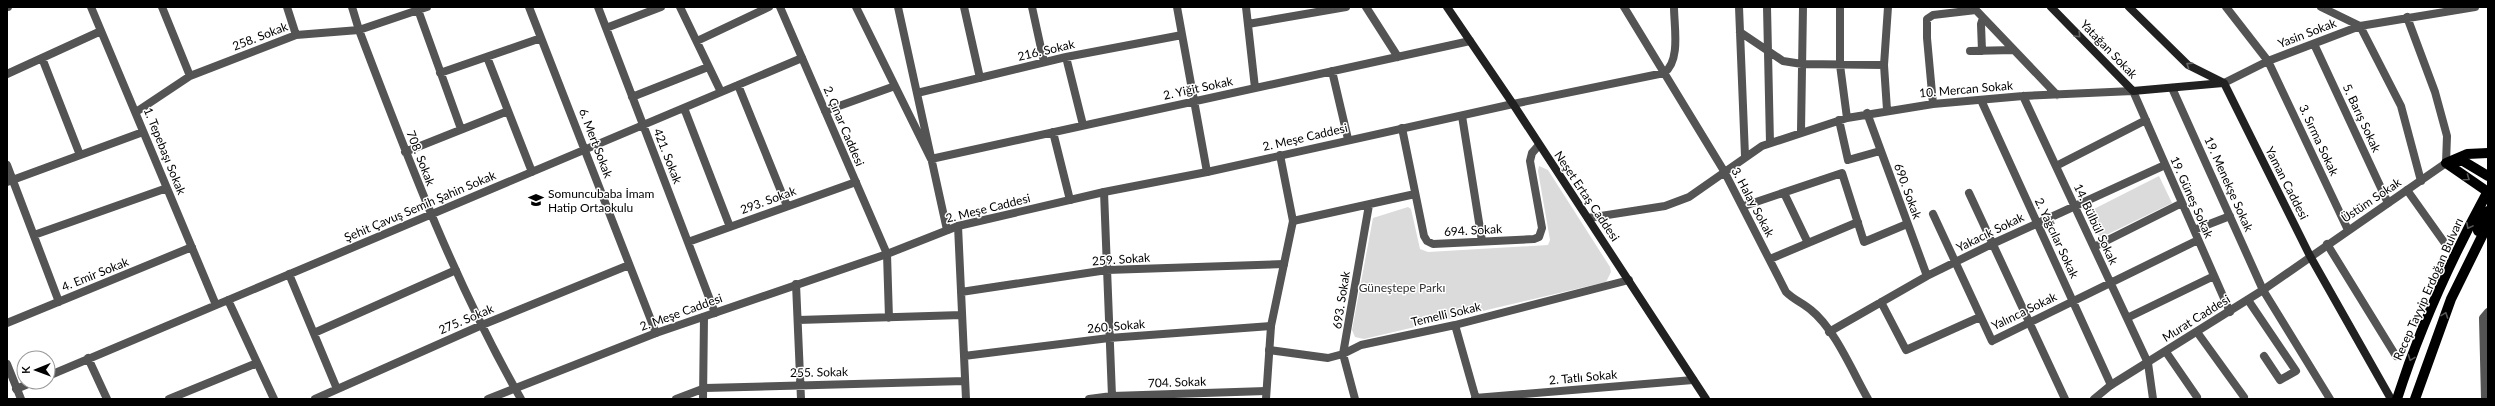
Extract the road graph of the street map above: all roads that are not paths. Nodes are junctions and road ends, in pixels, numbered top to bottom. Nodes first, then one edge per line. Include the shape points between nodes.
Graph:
1 (91, 7) edge
2 (162, 7) edge
3 (287, 7) edge
4 (352, 7) edge
5 (427, 7) edge
6 (528, 7) edge
7 (598, 7) edge
8 (661, 7) edge
9 (680, 7) edge
10 (770, 7) edge
11 (780, 7) edge
12 (856, 7) edge
13 (898, 7) edge
14 (964, 7) edge
15 (1032, 7) edge
16 (1177, 7) edge
17 (1246, 7) edge
18 (1346, 7) edge
19 (1366, 7) edge
20 (1447, 7) edge
21 (1624, 7) edge
22 (1674, 7) edge
23 (1740, 7) edge
24 (1767, 7) edge
25 (1803, 7) edge
26 (1840, 7) edge
27 (1888, 7) edge
28 (2051, 7) edge
29 (2129, 7) edge
30 (2226, 7) edge
31 (2321, 7) edge
32 (2475, 7) edge
33 (417, 9) edge
34 (1974, 9) edge
35 (2435, 10) edge
36 (2407, 17) junction
37 (1983, 18) junction
38 (1248, 24) junction
39 (2360, 26) junction
40 (606, 28) junction
41 (359, 30) junction
42 (101, 31) junction
43 (1740, 32) junction
44 (1182, 34) junction
45 (296, 35) junction
46 (541, 38) junction
47 (697, 41) junction
48 (1470, 41) junction
49 (2314, 44) junction
50 (1768, 50) junction
51 (2014, 50) junction
52 (1970, 51) dead end
53 (1982, 51) junction
54 (1398, 56) junction
55 (487, 57) junction
56 (1066, 57) junction
57 (42, 58) junction
58 (802, 58) junction
59 (2268, 61) junction
60 (1044, 62) junction
61 (1802, 64) junction
62 (1884, 65) junction
63 (1840, 66) junction
64 (708, 67) junction
65 (1332, 71) junction
66 (440, 73) junction
67 (1664, 73) junction
68 (7, 74) edge
69 (190, 76) junction
70 (980, 78) junction
71 (2224, 83) junction
72 (738, 85) junction
73 (895, 86) junction
74 (1255, 88) junction
75 (2172, 88) junction
76 (2133, 91) junction
77 (720, 92) junction
78 (917, 93) junction
79 (2057, 95) junction
80 (632, 96) junction
81 (2023, 96) junction
82 (1981, 100) junction
83 (1194, 101) junction
84 (1513, 104) junction
85 (1933, 104) junction
86 (684, 108) junction
87 (1887, 110) junction
88 (508, 111) junction
89 (825, 111) junction
90 (136, 112) junction
91 (1867, 113) junction
92 (1462, 116) junction
93 (1843, 119) junction
94 (2146, 120) junction
95 (643, 125) junction
96 (1083, 126) junction
97 (1402, 128) junction
98 (461, 129) junction
99 (143, 132) junction
100 (1054, 132) junction
101 (1801, 132) junction
102 (1348, 139) junction
103 (1770, 143) junction
104 (1539, 145) junction
105 (586, 149) junction
106 (1880, 151) junction
107 (406, 152) junction
108 (2488, 153) edge
109 (80, 155) junction
110 (1280, 155) junction
111 (1745, 156) junction
112 (931, 159) junction
113 (2448, 162) junction
114 (7, 165) edge
115 (2165, 165) junction
116 (2056, 166) junction
117 (1724, 171) junction
118 (532, 172) junction
119 (1207, 172) junction
120 (2488, 176) edge
121 (10, 180) edge
122 (2421, 180) junction
123 (856, 182) junction
124 (167, 188) junction
125 (2407, 190) junction
126 (2488, 191) edge
127 (1104, 192) junction
128 (1784, 193) junction
129 (1969, 193) dead end
130 (1415, 194) junction
131 (1070, 200) junction
132 (2182, 203) junction
133 (2388, 203) junction
134 (1368, 205) junction
135 (787, 206) junction
136 (1744, 206) junction
137 (2075, 206) junction
138 (2488, 211) edge
139 (1933, 214) dead end
140 (430, 215) junction
141 (2230, 216) junction
142 (1588, 218) junction
143 (1292, 221) junction
144 (1858, 222) junction
145 (2037, 223) junction
146 (1907, 224) junction
147 (2488, 224) edge
148 (958, 226) junction
149 (730, 227) junction
150 (946, 230) junction
151 (2194, 230) junction
152 (2348, 230) junction
153 (34, 235) junction
154 (2198, 240) junction
155 (1482, 241) junction
156 (688, 242) junction
157 (2444, 242) dead end
158 (1808, 243) junction
159 (1992, 244) junction
160 (2327, 244) junction
161 (2094, 247) junction
162 (192, 248) junction
163 (887, 254) junction
164 (2310, 256) junction
165 (1770, 259) junction
166 (1955, 262) junction
167 (1284, 264) junction
168 (629, 266) junction
169 (456, 270) junction
170 (1107, 270) junction
171 (288, 274) junction
172 (1926, 276) junction
173 (2214, 276) junction
174 (1629, 280) junction
175 (2110, 282) junction
176 (796, 284) junction
177 (2263, 290) junction
178 (961, 292) junction
179 (228, 300) junction
180 (2248, 300) junction
181 (2451, 300) junction
182 (2073, 301) junction
183 (59, 302) junction
184 (1881, 302) junction
185 (216, 305) junction
186 (2230, 312) junction
187 (715, 313) junction
188 (962, 315) junction
189 (2485, 315) edge
190 (704, 317) junction
191 (888, 318) junction
192 (1980, 318) junction
193 (2127, 318) junction
194 (798, 320) junction
195 (2028, 322) junction
196 (7, 323) edge
197 (482, 325) junction
198 (1455, 325) junction
199 (1271, 326) junction
200 (1829, 332) junction
201 (2197, 332) junction
202 (314, 333) junction
203 (656, 333) junction
204 (1109, 338) junction
205 (1269, 350) junction
206 (2166, 352) junction
207 (1343, 354) junction
208 (964, 356) junction
209 (2264, 356) dead end
210 (2396, 356) dead end
211 (88, 358) junction
212 (257, 363) junction
213 (2148, 363) junction
214 (2308, 363) junction
215 (7, 364) edge
216 (2296, 370) junction
217 (56, 372) edge
218 (1693, 380) junction
219 (10, 381) edge
220 (965, 381) junction
221 (799, 385) junction
222 (2111, 385) junction
223 (514, 387) junction
224 (705, 388) junction
225 (16, 389) edge
226 (337, 389) junction
227 (16, 390) edge
228 (1266, 395) edge
229 (1112, 396) junction
230 (2197, 397) dead end
231 (2244, 397) dead end
232 (21, 399) edge
233 (107, 399) edge
234 (169, 399) edge
235 (274, 399) edge
236 (315, 399) edge
237 (488, 399) edge
238 (521, 399) edge
239 (676, 399) edge
240 (703, 399) edge
241 (801, 399) edge
242 (966, 399) edge
243 (1088, 399) edge
244 (1355, 399) edge
245 (1476, 399) edge
246 (1706, 399) edge
247 (1868, 399) edge
248 (2065, 399) edge
249 (2094, 399) edge
250 (2153, 399) edge
251 (2330, 399) edge
252 (2392, 399) edge
253 (2397, 399) edge
254 (2415, 399) edge
255 (2485, 399) edge

1 - 42 street, 1. Tepebaşı Sokak
2 - 69 street
3 - 45 street
4 - 41 street, 708. Sokak
5 - 33 street, 258. Sokak
6 - 46 street, 6. Mert Sokak
7 - 40 street, 421. Sokak
8 - 40 street
9 - 47 street
10 - 47 street
11 - 58 street, 2. Çınar Caddesi
12 - 73 street
13 - 78 street
14 - 70 street
15 - 60 street
16 - 44 street
17 - 38 street
18 - 38 street
19 - 54 street
20 - 48 main road, Neşet Ertaş Caddesi
21 - 67 street, 3. Halay Sokak
22 - 67 street via 1674,57 1671,66
23 - 43 street
24 - 50 street
25 - 61 street
26 - 63 street
27 - 62 street
28 -> 76 main road, Yatağan Sokak
71 -> 29 main road via 2188,65
30 - 59 street, 3. Sırma Sokak
31 - 39 street
32 - 35 street, Yasin Sokak
33 - 41 street, 258. Sokak
33 - 66 street
34 - 37 street
34 - 85 street via 1933,15 1927,19
35 - 36 street, Yasin Sokak
36 - 39 street, Yasin Sokak
36 - 113 street via 2435,92 2447,136
37 - 51 street
37 - 53 street
38 - 74 street
39 - 49 street, Yasin Sokak
39 - 122 street via 2401,106
40 - 80 street, 421. Sokak
41 - 45 street, 258. Sokak
41 - 107 street, 708. Sokak
42 - 57 street
42 - 90 street, 1. Tepebaşı Sokak
43 - 50 street
43 - 111 street
44 - 56 street, 216. Sokak
44 - 83 street
45 - 69 street, 258. Sokak
46 - 55 street
46 - 105 street, 6. Mert Sokak
47 - 64 street
48 - 54 street, 2. Yiğit Sokak
48 - 84 main road, Neşet Ertaş Caddesi
49 - 59 street, Yasin Sokak
49 - 133 street, 5. Barış Sokak
50 - 61 street via 1783,60
50 - 103 street
51 - 53 street
51 - 79 street
52 - 53 street
54 - 65 street, 2. Yiğit Sokak
55 - 66 street
55 - 88 street
56 - 60 street, 216. Sokak
56 - 96 street
57 - 68 street
57 - 109 street
58 - 72 street, Şehit Çavuş Semih Şahin Sokak
58 - 89 street, 2. Çınar Caddesi
59 - 71 street, Yasin Sokak
59 - 152 street, 3. Sırma Sokak
60 - 70 street, 216. Sokak
61 - 63 street
61 - 101 street
62 - 63 street
62 - 87 street
63 - 93 street
64 - 77 street
64 - 80 street
65 - 74 street, 2. Yiğit Sokak
65 - 102 street
66 - 98 street
67 - 84 street, 2. Meşe Caddesi
67 - 117 street, 3. Halay Sokak
69 - 90 street, 258. Sokak
70 - 78 street, 216. Sokak
71 - 75 main road, 10. Mercan Sokak
71 - 164 main road, Yaman Caddesi
72 - 77 street, Şehit Çavuş Semih Şahin Sokak
72 - 135 street
73 - 89 street
73 - 112 street
74 - 83 street, 2. Yiğit Sokak
75 - 76 main road, 10. Mercan Sokak
75 - 141 street, 19. Menekşe Sokak
76 - 79 street, 10. Mercan Sokak
76 - 94 street, 19. Güneş Sokak
77 - 86 street, Şehit Çavuş Semih Şahin Sokak
78 - 112 street
79 - 81 street, 10. Mercan Sokak
80 - 95 street, 421. Sokak
81 - 82 street, 10. Mercan Sokak
81 - 116 street, 14. Bülbül Sokak
82 - 85 street, 10. Mercan Sokak
82 - 145 street, 2. Yağcılar Sokak
83 - 96 street, 2. Yiğit Sokak
83 - 119 street
84 - 92 street, 2. Meşe Caddesi
84 - 104 main road, Neşet Ertaş Caddesi
85 - 87 street, 10. Mercan Sokak
86 - 95 street, Şehit Çavuş Semih Şahin Sokak
86 - 149 street
87 - 91 street, 10. Mercan Sokak
88 - 98 street
88 - 118 street
89 - 123 street, 2. Çınar Caddesi
90 - 99 street, 1. Tepebaşı Sokak
91 - 93 street, 10. Mercan Sokak
91 - 106 street, 690. Sokak
92 - 97 street, 2. Meşe Caddesi
92 - 155 street
93 - 101 street, 10. Mercan Sokak
93 - 106 street via 1848,160
94 - 115 street, 19. Güneş Sokak
94 - 116 street
95 - 105 street, Şehit Çavuş Semih Şahin Sokak
95 - 156 street, 421. Sokak
96 - 100 street, 2. Yiğit Sokak
97 - 102 street, 2. Meşe Caddesi
97 - 130 street, 694. Sokak
98 - 107 street
99 - 109 street
99 - 124 street, 1. Tepebaşı Sokak
100 - 112 street, 2. Yiğit Sokak
100 - 131 street
101 - 103 street, 10. Mercan Sokak
102 - 110 street, 2. Meşe Caddesi
103 - 111 street, 10. Mercan Sokak
104 - 142 main road, Neşet Ertaş Caddesi
104 - 155 street, 694. Sokak via 1532,153 1530,161 1541,234 1534,239
105 - 118 street, Şehit Çavuş Semih Şahin Sokak
105 - 168 street, 6. Mert Sokak
106 - 146 street, 690. Sokak
107 - 140 street, 708. Sokak
108 - 113 main road via 2467,154
109 - 121 street
110 - 119 street, 2. Meşe Caddesi
110 - 143 street
111 - 117 street, 10. Mercan Sokak
112 - 150 street
113 - 120 main road via 2463,161
113 - 122 street, Üstüm Sokak
113 -> 126 main road
114 - 121 street
115 - 132 street, 19. Güneş Sokak
115 - 137 street, Yakacık Sokak
116 - 137 street, 14. Bülbül Sokak
117 - 136 street, 3. Halay Sokak
117 - 142 street, 10. Mercan Sokak via 1689,197 1665,206
118 - 140 street, Şehit Çavuş Semih Şahin Sokak
119 - 127 street, 2. Meşe Caddesi
121 - 153 street
122 - 125 street, Üstüm Sokak
123 - 135 street, 293. Sokak
123 - 163 street, 2. Çınar Caddesi
124 - 153 street
124 - 162 street, 1. Tepebaşı Sokak
125 - 133 street, Üstüm Sokak
125 - 157 street
126 -> 253 main road, Recep Tayyip Erdoğan Bulvarı via 2431,309
127 - 131 street, 2. Meşe Caddesi
127 - 170 street
128 - 136 street
128 - 144 street via 1842,173
128 - 158 street
129 - 159 street
130 - 134 street
130 - 155 street, 694. Sokak via 1427,241 1433,244
131 - 148 street, 2. Meşe Caddesi
132 - 151 street, 19. Güneş Sokak
132 - 161 street
133 - 152 street, Üstüm Sokak
134 - 143 street
134 - 207 street, 693. Sokak
135 - 149 street, 293. Sokak
136 - 165 street, 3. Halay Sokak
137 - 145 street, Yakacık Sokak
137 - 161 street, 14. Bülbül Sokak
138 - 181 main road via 2457,278
139 - 166 street
140 - 169 street, 708. Sokak
140 - 171 street, Şehit Çavuş Semih Şahin Sokak
141 - 151 street
141 - 177 street, 19. Menekşe Sokak
142 - 174 main road, Neşet Ertaş Caddesi
143 - 167 street
144 - 146 street via 1864,242
144 - 158 street
145 - 159 street, Yakacık Sokak
145 - 182 street, 2. Yağcılar Sokak
146 - 172 street, 690. Sokak
147 - 181 main road
148 - 150 street, 2. Meşe Caddesi
148 - 178 street
149 - 156 street, 293. Sokak
150 - 163 street, 2. Meşe Caddesi
151 - 154 street, 19. Güneş Sokak
152 - 160 street, Üstüm Sokak
153 - 183 street
154 - 173 street, 19. Güneş Sokak
154 - 175 street, Yalınca Sokak
156 - 187 street, 421. Sokak
158 - 165 street
159 - 166 street, Yakacık Sokak
159 - 195 street
160 - 164 street, Üstüm Sokak
160 - 210 street
161 - 175 street, 14. Bülbül Sokak
162 - 183 street, 4. Emir Sokak
162 - 185 street, 1. Tepebaşı Sokak
163 - 176 street, 2. Meşe Caddesi
163 - 191 street
164 - 177 street, Murat Caddesi
164 - 252 main road, Yaman Caddesi
165 - 200 street, 3. Halay Sokak via 1786,292 1811,310
166 - 172 street, Yakacık Sokak
166 - 192 street
167 - 170 street, 259. Sokak
167 - 199 street
168 - 197 street, 275. Sokak
168 - 203 street, 6. Mert Sokak
169 - 197 street, 708. Sokak
169 - 202 street
170 - 178 street, 259. Sokak
170 - 204 street
171 - 179 street, Şehit Çavuş Semih Şahin Sokak
171 - 202 street
172 - 184 street, Yakacık Sokak
173 - 186 street, 19. Güneş Sokak
173 - 193 street
174 - 198 street, Temelli Sokak
174 - 218 main road, Neşet Ertaş Caddesi
175 - 182 street, Yalınca Sokak
175 - 193 street, 14. Bülbül Sokak
176 - 187 street, 2. Meşe Caddesi
176 - 194 street
177 - 180 street, Murat Caddesi
177 - 214 street, 19. Menekşe Sokak
178 - 188 street
179 - 185 street, Şehit Çavuş Semih Şahin Sokak
179 - 212 street
180 - 186 street, Murat Caddesi
180 - 216 street
254 -> 181 main road
182 - 195 street, Yalınca Sokak
182 - 222 street, 2. Yağcılar Sokak
183 - 196 street, 4. Emir Sokak
184 - 192 street via 1906,350
184 - 200 street, Yakacık Sokak
185 - 211 street, Şehit Çavuş Semih Şahin Sokak
186 - 201 street, Murat Caddesi
187 - 190 street, 2. Meşe Caddesi
188 - 191 street
188 - 208 street
189 - 255 street
190 - 203 street, 2. Meşe Caddesi
190 - 224 street
191 - 194 street
192 - 195 street, Yalınca Sokak via 1992,340
193 - 213 street, 14. Bülbül Sokak
194 - 221 street
195 - 248 street
197 - 223 street, 708. Sokak
197 - 226 street, 275. Sokak
198 - 207 street, Temelli Sokak via 1361,345
198 - 245 street
199 - 204 street, 260. Sokak
199 - 205 street
200 - 247 street, 3. Halay Sokak
201 - 206 street, Murat Caddesi
201 - 231 street
202 - 226 street
203 - 223 street, 2. Meşe Caddesi
204 - 208 street, 260. Sokak
204 - 229 street
205 - 207 street, Temelli Sokak via 1328,358
205 - 228 street
206 - 213 street, Murat Caddesi
206 - 230 street
207 - 244 street, 693. Sokak
208 - 220 street
209 - 216 street via 2280,380
211 - 217 street, Şehit Çavuş Semih Şahin Sokak
211 - 233 street
212 - 234 street
212 - 235 street
213 - 222 street, Murat Caddesi
213 - 250 street, 14. Bülbül Sokak
214 - 216 street
214 - 251 street, 19. Menekşe Sokak
215 - 219 street
218 - 245 street, 2. Tatlı Sokak
218 - 246 main road, Neşet Ertaş Caddesi
219 - 225 street
220 - 221 street, 255. Sokak
220 - 242 street
221 - 224 street, 255. Sokak
221 - 241 street
222 - 249 street, Murat Caddesi
223 - 237 street, 2. Meşe Caddesi
223 - 238 street, 708. Sokak
224 - 239 street, 255. Sokak
224 - 240 street
226 - 236 street, 275. Sokak
227 - 232 street
228 - 229 street, 704. Sokak
229 - 243 street, 704. Sokak

